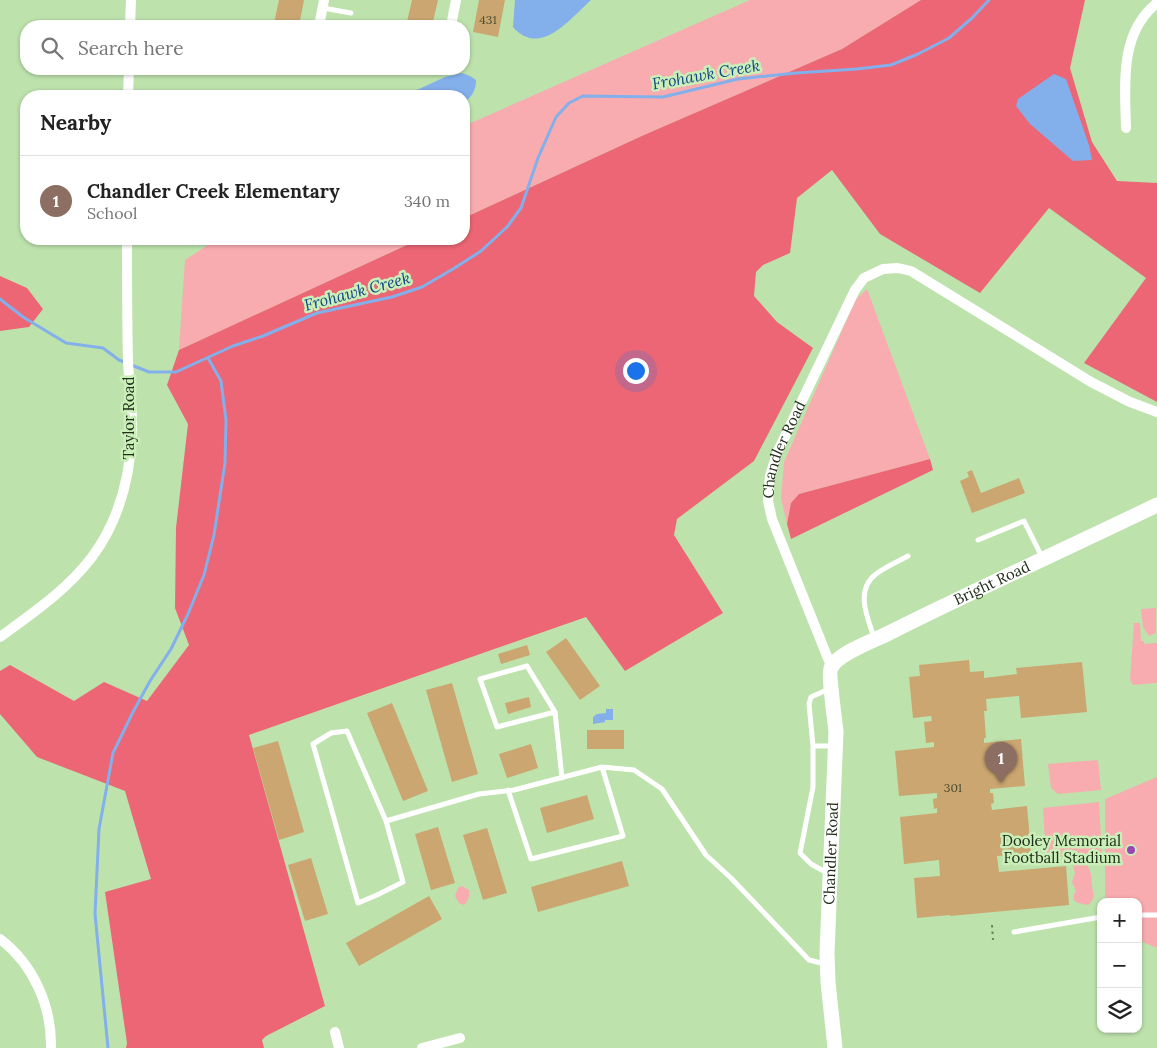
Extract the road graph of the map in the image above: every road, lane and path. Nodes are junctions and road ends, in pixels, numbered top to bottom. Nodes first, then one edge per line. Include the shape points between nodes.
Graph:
1 (131, 0) edge
2 (456, 0) edge
3 (1157, 3) edge
4 (323, 4) edge
5 (351, 13) dead end
6 (130, 20) edge
7 (320, 20) edge
8 (452, 20) edge
9 (129, 75) edge
10 (128, 90) edge
11 (1126, 128) dead end
12 (127, 245) edge
13 (1157, 412) edge
14 (1157, 505) edge
15 (978, 540) dead end
16 (908, 556) dead end
17 (1043, 559) junction
18 (0, 637) edge
19 (875, 640) junction
20 (831, 666) junction
21 (832, 687) junction
22 (555, 712) junction
23 (814, 746) junction
24 (835, 746) junction
25 (602, 767) junction
26 (562, 778) junction
27 (508, 790) junction
28 (386, 821) junction
29 (830, 875) junction
30 (1142, 915) edge
31 (1157, 915) edge
32 (1097, 918) edge
33 (992, 925) dead end
34 (1014, 932) dead end
35 (0, 939) edge
36 (993, 940) dead end
37 (828, 965) junction
38 (335, 1032) dead end
39 (460, 1038) dead end
40 (51, 1048) edge
41 (339, 1048) edge
42 (422, 1048) edge
43 (835, 1048) edge

1 - 6 street
2 - 8 street
3 - 11 street via 1142,17 1130,45 1125,78
4 - 5 lane
4 - 7 street
9 - 10 street
12 - 18 street, Taylor Road via 132,431 130,462 122,498 110,528 92,558 45,604
13 - 20 street, Chandler Road via 1091,382 911,271 890,268 864,278 836,328 777,453 768,491 772,519
14 - 17 street, Bright Road
15 - 17 lane via 1024,521
16 - 19 lane via 875,574 868,582 864,603
17 - 19 street, Bright Road
19 - 20 street, Bright Road via 840,657
20 - 21 street, Chandler Road
21 - 23 lane via 811,697
21 - 24 street, Chandler Road
22 - 22 lane via 497,727 480,679 527,666
22 - 26 lane
23 - 24 lane
23 - 29 lane via 813,787 800,852 811,864
24 - 29 street, Chandler Road
25 - 26 lane
25 - 27 lane via 623,836 531,859
25 - 37 lane via 634,770 662,789 706,855 809,960
26 - 27 lane
27 - 28 lane via 479,794
28 - 28 lane via 403,882 358,903 313,744 331,733 348,731
29 - 37 street, Chandler Road
30 - 31 lane
32 - 34 lane
33 - 36 path
35 - 40 street via 22,960 41,993
37 - 43 street, Chandler Road
38 - 41 street
39 - 42 street

